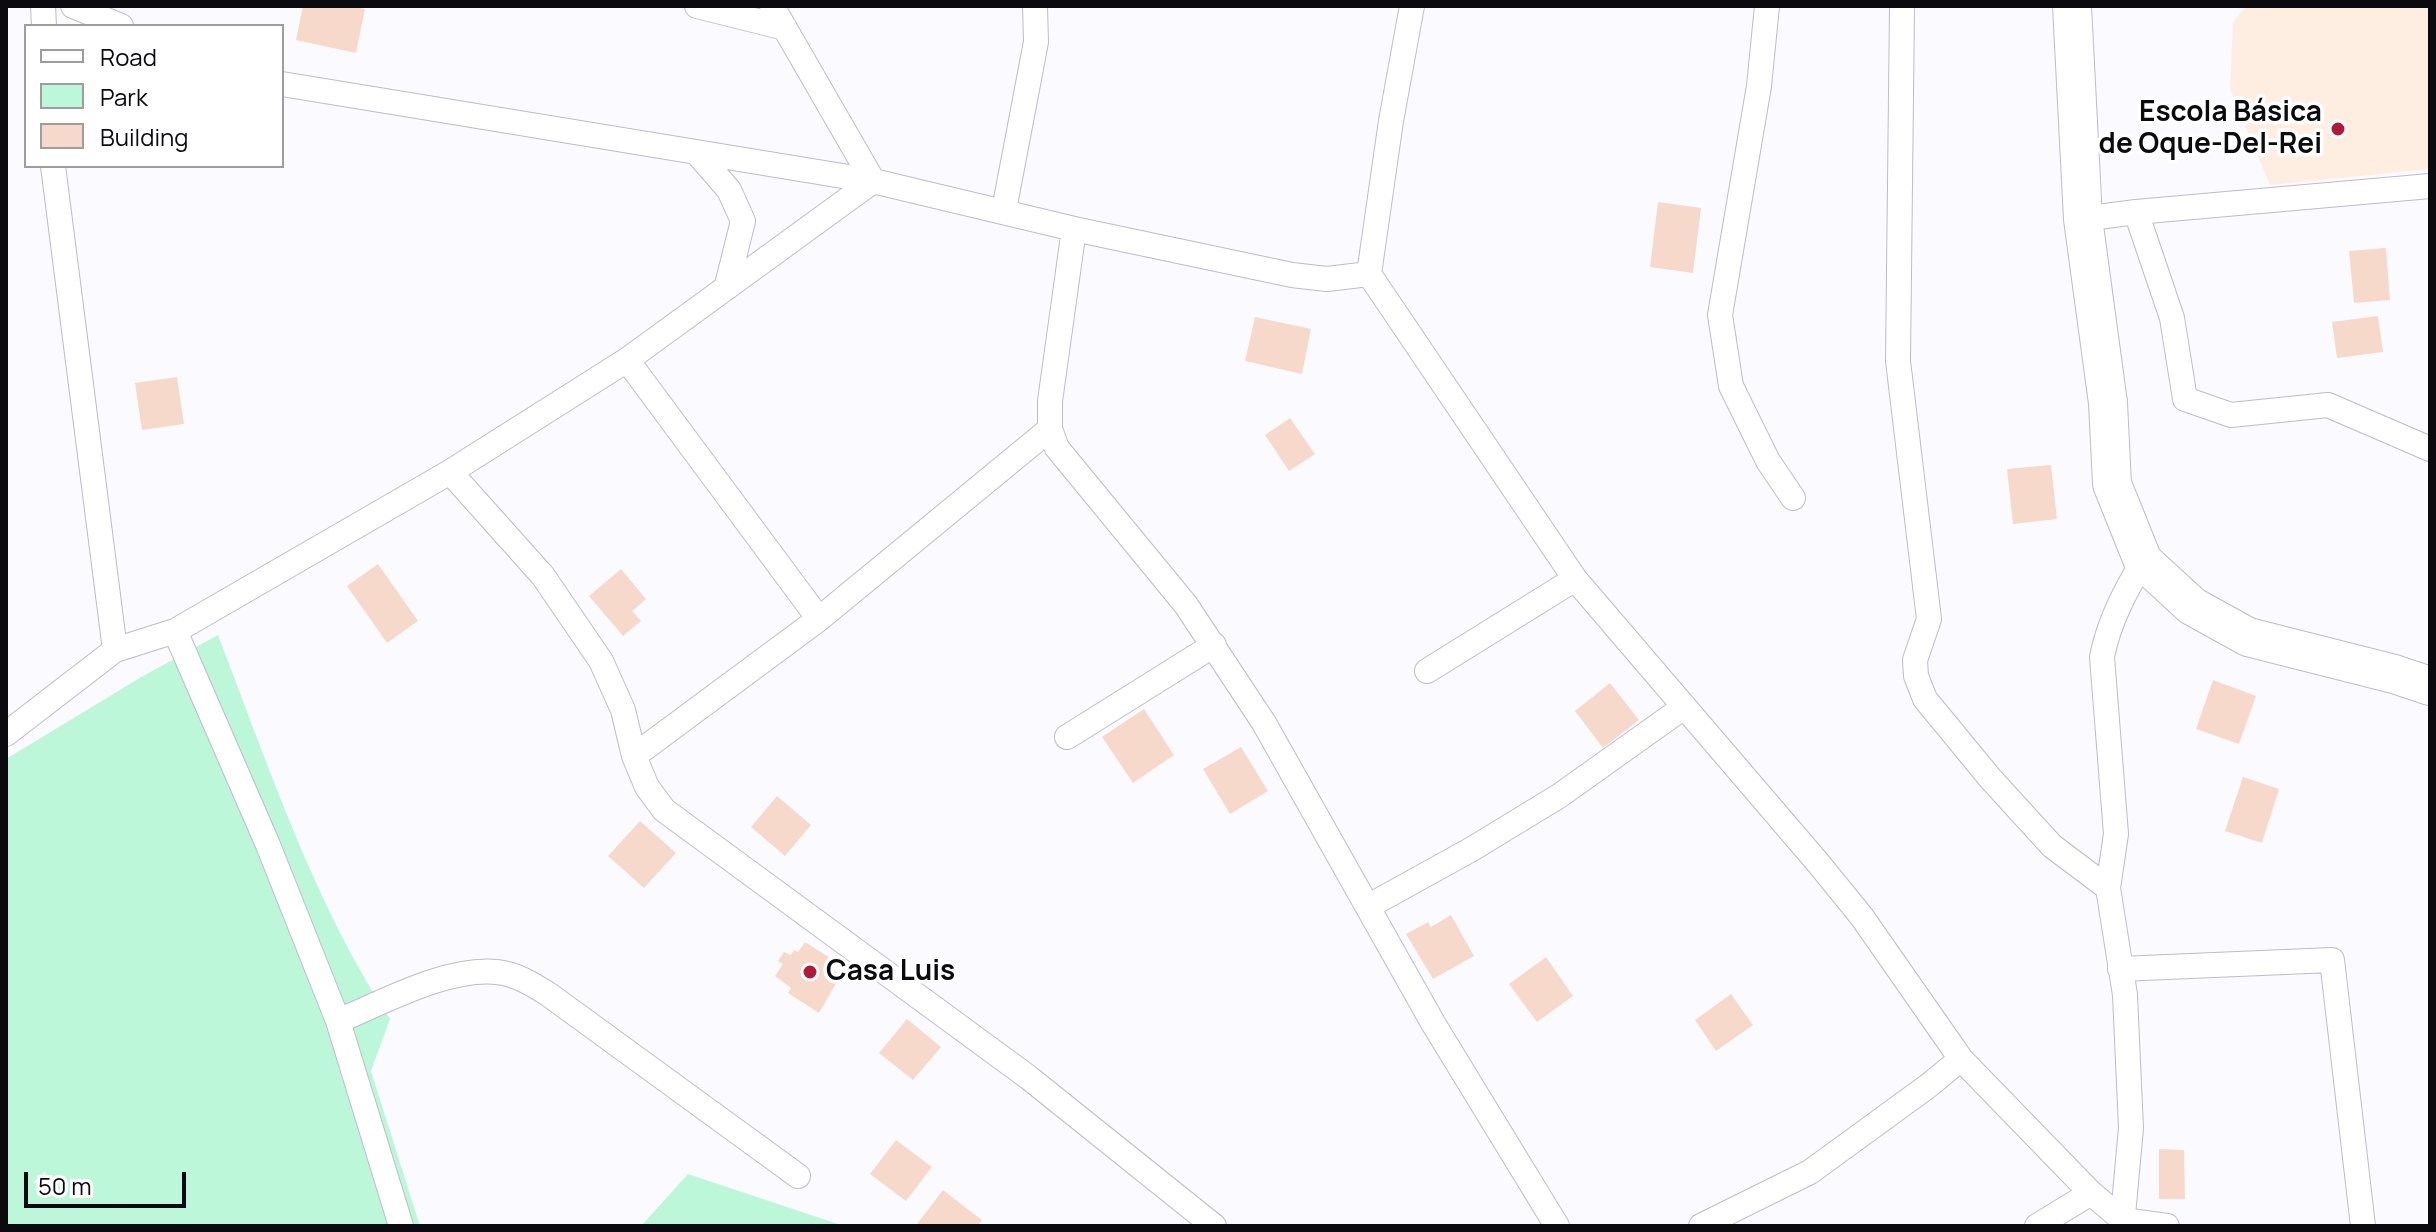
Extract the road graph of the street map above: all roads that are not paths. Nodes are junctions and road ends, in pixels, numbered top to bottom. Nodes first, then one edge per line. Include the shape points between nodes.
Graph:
1 (73, 6) edge
2 (697, 6) edge
3 (772, 6) edge
4 (1035, 6) edge
5 (1412, 6) edge
6 (1767, 6) edge
7 (1902, 6) edge
8 (2072, 6) edge
9 (116, 24) edge
10 (785, 28) junction
11 (284, 84) edge
12 (696, 152) junction
13 (53, 168) edge
14 (873, 181) junction
15 (2430, 186) edge
16 (1004, 210) junction
17 (2136, 212) junction
18 (2083, 219) junction
19 (1074, 229) junction
20 (1369, 274) junction
21 (727, 285) junction
22 (627, 360) junction
23 (1050, 429) junction
24 (2430, 449) edge
25 (450, 472) junction
26 (1793, 498) dead end
27 (2143, 561) junction
28 (1575, 579) junction
29 (819, 619) junction
30 (175, 631) junction
31 (1214, 645) junction
32 (115, 650) junction
33 (1427, 671) dead end
34 (2430, 686) edge
35 (1684, 707) junction
36 (6, 734) edge
37 (1067, 737) dead end
38 (634, 756) junction
39 (2108, 888) junction
40 (1369, 906) junction
41 (2120, 969) junction
42 (338, 1021) junction
43 (1961, 1059) junction
44 (798, 1176) dead end
45 (2091, 1193) junction
46 (2123, 1223) edge
47 (401, 1226) edge
48 (1214, 1226) edge
49 (1557, 1226) edge
50 (1701, 1226) edge
51 (2037, 1226) edge
52 (2167, 1226) edge
53 (2363, 1226) edge

1 - 9 street
2 - 10 street
3 - 10 street
4 - 16 street via 1036,42
5 - 20 street
6 - 26 street via 1759,86 1720,315 1731,386
7 - 39 street via 1898,361 1929,619 1915,660 1916,676 1925,699 1990,778 2052,846
8 - 18 main road
10 - 14 street
11 - 12 street
12 - 14 street
12 - 21 street via 729,190 743,221
13 - 32 street
14 - 16 street
14 - 21 street
15 - 17 street
16 - 19 street
17 - 18 street
17 - 24 street via 2172,318 2185,399 2231,415 2328,405
18 - 27 main road via 2108,403 2112,484
19 - 20 street via 1292,275 1327,279
19 - 23 street
20 - 28 street
21 - 22 street
22 - 25 street
22 - 29 street
23 - 29 street
23 - 31 street via 1057,448
25 - 30 street
25 - 38 street via 543,576 601,661 623,710
27 - 34 main road via 2192,606 2248,637
27 - 39 street via 2117,606 2102,657 2116,834
28 - 33 street
28 - 35 street
29 - 38 street
30 - 32 street
30 - 42 street
31 - 37 street
31 - 40 street
32 - 36 street
35 - 40 street via 1559,796
35 - 43 street via 1853,906
38 - 48 street via 664,810 1028,1077
39 - 41 street
40 - 49 street via 1433,1023
41 - 46 street via 2131,1128
41 - 53 street via 2332,960
42 - 44 street via 466,972 524,979
42 - 47 street
43 - 45 street
43 - 50 street via 1810,1172
45 - 46 street
45 - 51 street
46 - 52 street

